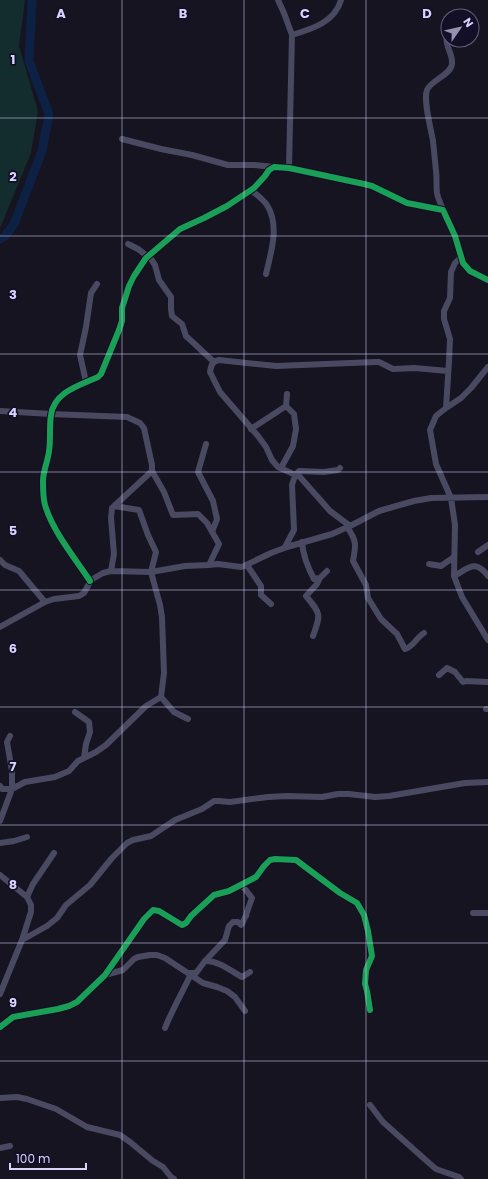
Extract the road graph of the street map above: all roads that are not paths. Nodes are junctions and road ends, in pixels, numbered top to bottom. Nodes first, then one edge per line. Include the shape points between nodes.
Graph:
1 (278, 0) edge
2 (341, 0) edge
3 (292, 35) junction
4 (448, 48) edge
5 (122, 139) dead end
6 (274, 167) junction
7 (289, 168) junction
8 (251, 190) junction
9 (443, 210) junction
10 (128, 244) dead end
11 (148, 256) junction
12 (461, 256) junction
13 (266, 274) dead end
14 (488, 280) edge
15 (97, 284) dead end
16 (214, 362) junction
17 (488, 367) edge
18 (448, 371) junction
19 (86, 382) junction
20 (286, 394) dead end
21 (286, 406) junction
22 (446, 408) junction
23 (0, 410) edge
24 (51, 414) junction
25 (252, 429) junction
26 (206, 444) dead end
27 (281, 468) junction
28 (340, 468) dead end
29 (152, 471) junction
30 (295, 475) junction
31 (488, 497) edge
32 (451, 498) junction
33 (114, 506) junction
34 (348, 527) junction
35 (212, 532) junction
36 (302, 542) junction
37 (488, 546) edge
38 (285, 547) junction
39 (478, 552) dead end
40 (454, 558) junction
41 (0, 560) edge
42 (429, 564) dead end
43 (209, 565) junction
44 (247, 565) junction
45 (327, 571) dead end
46 (111, 572) junction
47 (151, 572) junction
48 (454, 576) junction
49 (488, 576) edge
50 (320, 578) junction
51 (90, 581) junction
52 (45, 602) junction
53 (271, 604) dead end
54 (0, 627) edge
55 (424, 633) dead end
56 (313, 636) dead end
57 (488, 640) edge
58 (439, 676) dead end
59 (488, 682) edge
60 (162, 697) junction
61 (75, 712) dead end
62 (188, 719) dead end
63 (10, 736) dead end
64 (84, 758) junction
65 (488, 782) edge
66 (0, 786) edge
67 (12, 789) junction
68 (0, 821) edge
69 (27, 837) dead end
70 (0, 843) edge
71 (54, 853) dead end
72 (0, 875) edge
73 (246, 882) junction
74 (238, 886) junction
75 (245, 889) junction
76 (27, 897) junction
77 (473, 913) dead end
78 (488, 913) edge
79 (22, 940) junction
80 (205, 961) junction
81 (250, 972) dead end
82 (189, 974) junction
83 (105, 975) junction
84 (0, 994) edge
85 (370, 1010) dead end
86 (245, 1011) dead end
87 (0, 1027) edge
88 (165, 1028) dead end
89 (0, 1098) edge
90 (370, 1105) dead end
91 (10, 1146) dead end
92 (0, 1148) edge
93 (174, 1179) edge
94 (461, 1179) edge

1 - 3 street
2 - 3 street via 331,17 315,28
3 - 7 street
4 - 9 street via 452,63 450,69 428,89 426,96 437,192
5 - 6 street via 228,165
6 - 7 street
6 - 8 street
7 - 9 street via 372,186 406,203
8 - 11 street via 227,206 180,229
8 - 13 street via 267,205 273,220 274,239
9 - 12 street
10 - 11 street
11 - 16 street via 155,265 159,280 171,297 172,316 182,324 186,336
11 - 19 street via 129,286 122,308 122,321 101,374
12 - 14 street via 470,271
12 - 18 street via 451,272 450,298 444,311 450,339
15 - 19 street via 91,293 80,355
16 - 18 street via 219,360 276,366 379,362 393,369
16 - 25 street via 210,372 220,392
17 - 22 street via 461,398
18 - 22 street
19 - 24 street via 61,395 54,403
20 - 21 street
21 - 25 street
21 - 27 street via 294,414 296,429 293,446
22 - 32 street via 436,416 430,430 436,464
23 - 24 street
24 - 29 street via 127,417 136,420 144,428
24 - 51 street via 49,452 43,482 45,504 61,538
25 - 27 street via 266,447 272,460
26 - 35 street via 198,472 213,501 217,519
27 - 30 street
28 - 30 street via 324,472 299,471
29 - 33 street
29 - 35 street via 173,515 198,514
30 - 34 street
30 - 38 street via 292,485 294,530
31 - 32 street
32 - 34 street via 408,502 379,511
32 - 40 street via 455,525
33 - 46 street via 111,518 114,554
33 - 47 street via 139,510 156,552
34 - 36 street
34 - 55 street via 356,546 353,561 366,585 368,598 381,619 397,634 405,649 410,648
35 - 43 street via 219,544
36 - 38 street
36 - 50 street via 308,569 314,579
37 - 39 street
38 - 44 street
40 - 42 street via 441,566
40 - 48 street
41 - 52 street via 19,571
43 - 44 street
43 - 47 street
44 - 53 street via 261,586 262,595
45 - 50 street
46 - 47 street
46 - 51 street via 98,575
47 - 60 street via 162,617
48 - 49 street via 473,566 479,566
48 - 57 street via 462,597
50 - 56 street via 306,596 319,615
51 - 52 street via 84,593 79,596
52 - 54 street
58 - 59 street via 447,668 455,672 463,682
60 - 62 street via 174,712
60 - 64 street via 146,706 106,745
61 - 64 street via 89,722 90,732
63 - 67 street via 7,742 12,770
64 - 67 street via 55,777 25,782
65 - 79 street via 465,783 389,796 338,794 214,802 175,820 151,836 128,843 90,885 66,905 57,918
66 - 67 street via 2,789
67 - 68 street
69 - 70 street
71 - 76 street
72 - 76 street
73 - 74 street
73 - 75 street
73 - 85 street via 256,878 270,860 296,860 357,903 364,915 372,956 366,970 365,984
74 - 75 street
74 - 83 street via 214,896 182,925 153,910
75 - 80 street via 252,898 243,923 241,925 233,922 229,926 225,940
76 - 79 street via 31,912
77 - 78 street
79 - 84 street
80 - 81 street via 215,962 242,977
80 - 82 street via 196,973
82 - 83 street via 165,958 150,955 134,959 123,970
82 - 86 street via 203,983 227,991
82 - 88 street
83 - 87 street via 70,1006 13,1017
89 - 93 street via 27,1099 56,1109 87,1126 120,1135 163,1167
90 - 94 street via 383,1122 436,1169
91 - 92 street

